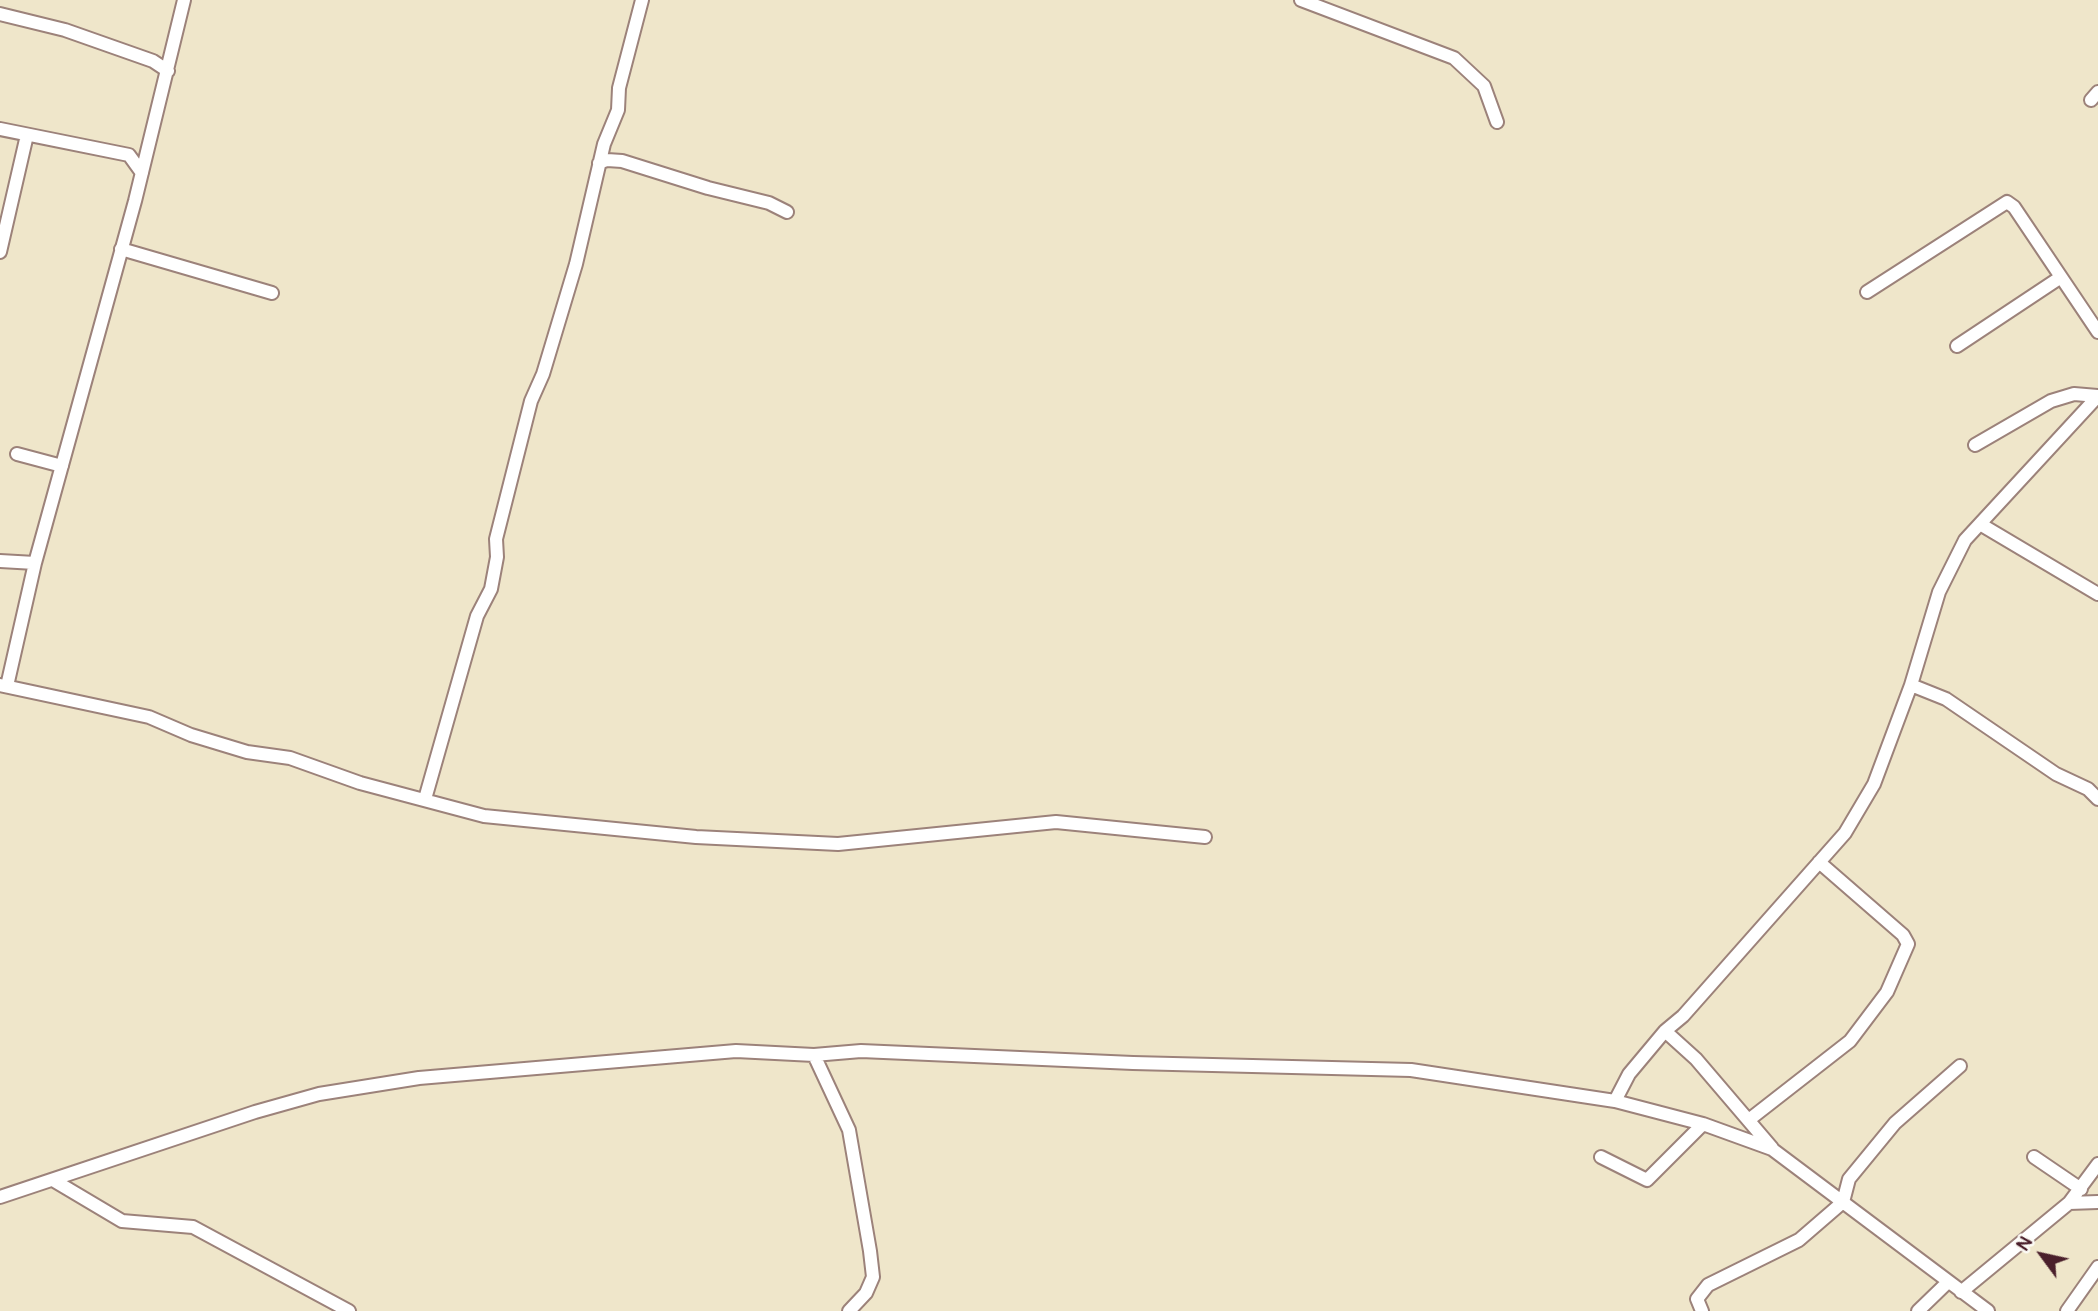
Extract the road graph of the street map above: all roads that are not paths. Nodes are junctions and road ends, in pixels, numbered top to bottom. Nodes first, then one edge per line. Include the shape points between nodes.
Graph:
1 (184, 0) edge
2 (642, 0) edge
3 (1301, 0) edge
4 (0, 14) edge
5 (168, 71) junction
6 (1497, 122) dead end
7 (0, 130) edge
8 (27, 135) junction
9 (151, 137) junction
10 (129, 155) junction
11 (599, 163) junction
12 (142, 173) junction
13 (787, 212) dead end
14 (121, 249) junction
15 (0, 252) edge
16 (2062, 277) junction
17 (1867, 292) dead end
18 (271, 293) dead end
19 (2098, 332) edge
20 (1957, 346) dead end
21 (2098, 396) edge
22 (1975, 445) dead end
23 (18, 454) dead end
24 (62, 466) junction
25 (1980, 524) junction
26 (0, 561) edge
27 (35, 563) junction
28 (2098, 594) edge
29 (3, 685) edge
30 (1911, 685) junction
31 (425, 799) junction
32 (2098, 799) edge
33 (1205, 837) dead end
34 (1819, 862) junction
35 (1665, 1031) junction
36 (814, 1055) junction
37 (1960, 1066) dead end
38 (1615, 1101) junction
39 (1750, 1119) junction
40 (1703, 1124) junction
41 (1772, 1149) junction
42 (1601, 1157) dead end
43 (2034, 1157) dead end
44 (2098, 1164) edge
45 (53, 1180) junction
46 (2081, 1189) junction
47 (0, 1197) edge
48 (1843, 1202) junction
49 (2098, 1202) edge
50 (2069, 1203) junction
51 (2098, 1267) edge
52 (1948, 1282) junction
53 (1961, 1292) junction
54 (349, 1311) edge
55 (849, 1311) edge
56 (1702, 1311) edge
57 (1918, 1311) edge
58 (1988, 1311) edge
59 (2067, 1311) edge

1 - 5 street
2 - 11 street via 618,110
3 - 6 street via 1454,58 1484,86
4 - 5 street via 65,30 153,61
5 - 9 street
7 - 8 street
8 - 10 street
8 - 15 street
9 - 10 street
9 - 12 street
10 - 12 street
11 - 13 street via 622,161
11 - 31 street via 576,264 531,401 496,539 491,589 477,616
12 - 14 street
14 - 18 street
14 - 24 street
16 - 17 street via 2007,202
16 - 19 street
16 - 20 street
21 - 22 street via 2074,394 2051,401
21 - 25 street
23 - 24 street
24 - 27 street
25 - 28 street
25 - 30 street via 1965,540 1939,592
26 - 27 street
27 - 29 street
29 - 31 street via 149,717 247,752 290,758 360,783
30 - 32 street via 1946,699
30 - 34 street via 1874,784 1845,834
31 - 33 street via 484,816 774,841 838,844 1056,822
34 - 35 street
34 - 39 street via 1908,944 1887,992 1850,1041
35 - 38 street via 1629,1074
35 - 39 street
36 - 38 street via 861,1051 1411,1070
36 - 45 street via 736,1051 368,1085 255,1112
36 - 55 street via 849,1130 870,1251 873,1277 866,1293
37 - 48 street via 1895,1123 1849,1179
38 - 40 street
39 - 41 street
40 - 41 street
40 - 42 street via 1647,1180
41 - 48 street
43 - 46 street
44 - 46 street
45 - 47 street
45 - 54 street via 122,1221 193,1227
46 - 50 street
48 - 52 street
48 - 56 street via 1799,1240 1708,1285 1697,1299
49 - 50 street
50 - 53 street
51 - 59 street
52 - 53 street
52 - 57 street
53 - 58 street

